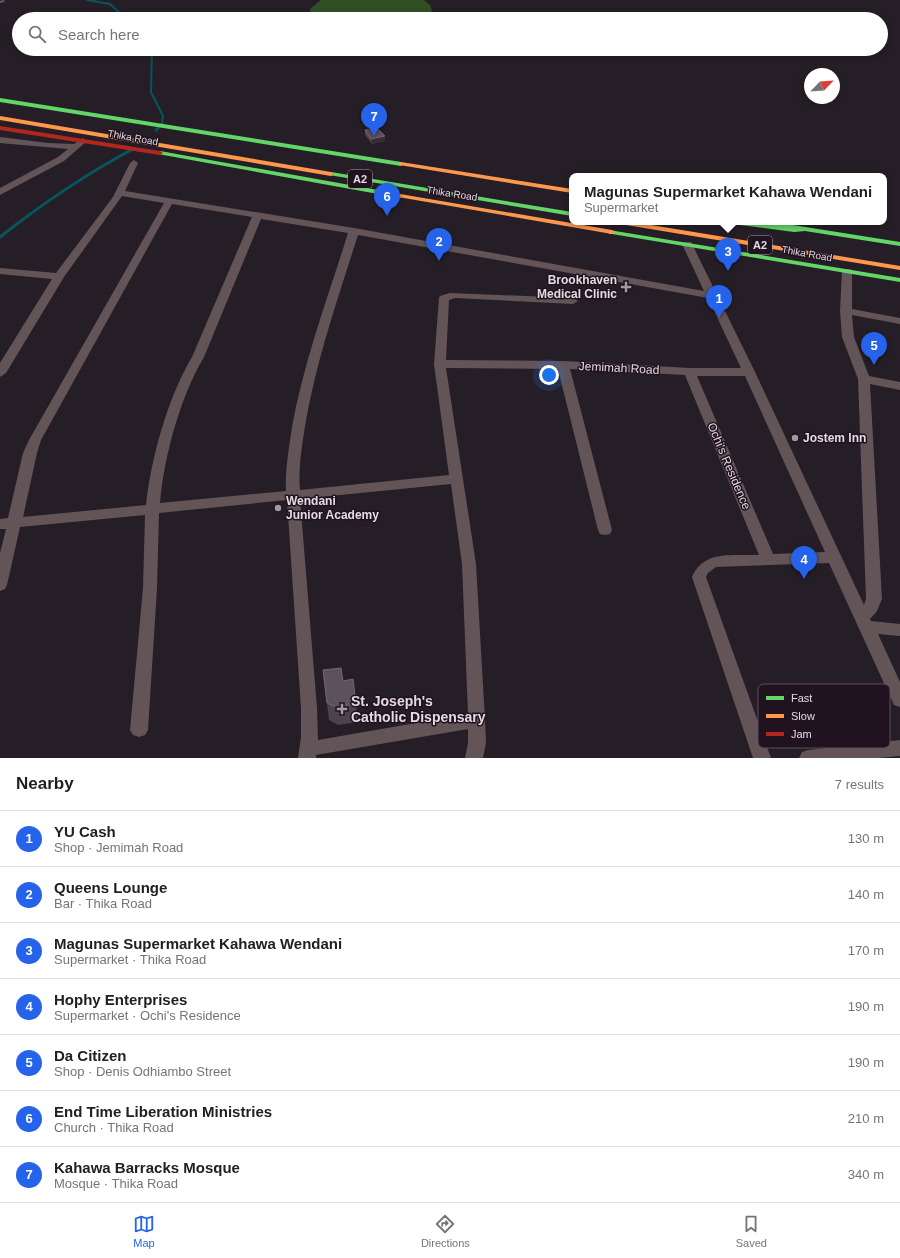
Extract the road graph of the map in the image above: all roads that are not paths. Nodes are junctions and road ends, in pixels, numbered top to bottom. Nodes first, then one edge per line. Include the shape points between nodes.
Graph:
1 (0, 100) edge
2 (0, 108) edge
3 (0, 118) edge
4 (0, 128) edge
5 (0, 140) edge
6 (80, 144) junction
7 (298, 157) dead end
8 (134, 163) dead end
9 (569, 191) edge
10 (0, 192) edge
11 (120, 193) junction
12 (170, 200) junction
13 (569, 213) edge
14 (258, 215) junction
15 (569, 224) edge
16 (576, 225) edge
17 (638, 225) edge
18 (711, 225) edge
19 (755, 225) edge
20 (777, 225) edge
21 (806, 230) junction
22 (354, 231) junction
23 (800, 240) dead end
24 (687, 244) junction
25 (900, 244) edge
26 (900, 268) edge
27 (847, 270) junction
28 (0, 272) edge
29 (59, 276) junction
30 (900, 280) edge
31 (711, 295) junction
32 (573, 301) dead end
33 (846, 311) junction
34 (900, 321) edge
35 (440, 364) junction
36 (563, 365) junction
37 (690, 372) junction
38 (749, 372) junction
39 (0, 373) edge
40 (864, 379) junction
41 (900, 386) edge
42 (456, 480) junction
43 (293, 496) junction
44 (152, 510) junction
45 (6, 523) edge
46 (605, 530) dead end
47 (835, 557) junction
48 (768, 560) junction
49 (0, 585) edge
50 (864, 622) junction
51 (900, 630) edge
52 (900, 700) edge
53 (477, 720) junction
54 (139, 730) dead end
55 (758, 747) edge
56 (759, 748) edge
57 (900, 748) edge
58 (306, 756) edge
59 (474, 758) edge
60 (762, 758) edge
61 (808, 758) edge

1 - 9 main road, Thika Road
2 - 7 main road, Thika Road
3 - 13 main road, Thika Road / A2
4 - 6 main road, Thika Road
5 - 6 street via 48,146
6 - 10 street via 62,159
6 - 15 main road, Thika Road via 116,145
8 - 11 street
11 - 12 street
11 - 29 street
12 - 14 street
12 - 45 street via 35,440
14 - 22 street
14 - 44 street via 198,357 186,377 164,447 155,483
16 - 24 main road, Thika Road
17 - 26 main road, Thika Road / A2
18 - 23 main road, Thika Road / A2
19 - 21 main road
20 - 21 main road, Thika Road
21 - 25 main road, Thika Road
22 - 31 street
22 - 43 street via 302,402 294,452
24 - 27 main road, Thika Road
24 - 31 street
27 - 30 main road, Thika Road
27 - 33 street
28 - 29 street
29 - 39 street
31 - 38 street
32 - 35 street via 448,296 444,298
33 - 34 street
33 - 40 street via 848,337
35 - 36 street, Jemimah Road
35 - 42 street
36 - 37 street, Jemimah Road
36 - 46 street
37 - 38 street, Jemimah Road
37 - 48 street, Ochi's Residence
38 - 47 street
40 - 41 street
40 - 50 street via 874,599
42 - 43 street
42 - 53 street via 469,564
43 - 44 street
43 - 58 street via 309,708
44 - 45 street
44 - 54 street via 150,588
45 - 49 street
47 - 48 street
47 - 50 street
48 - 55 street via 713,562 702,570 699,577
50 - 51 street
50 - 52 street
53 - 58 street
53 - 59 street
56 - 60 street
57 - 61 street

